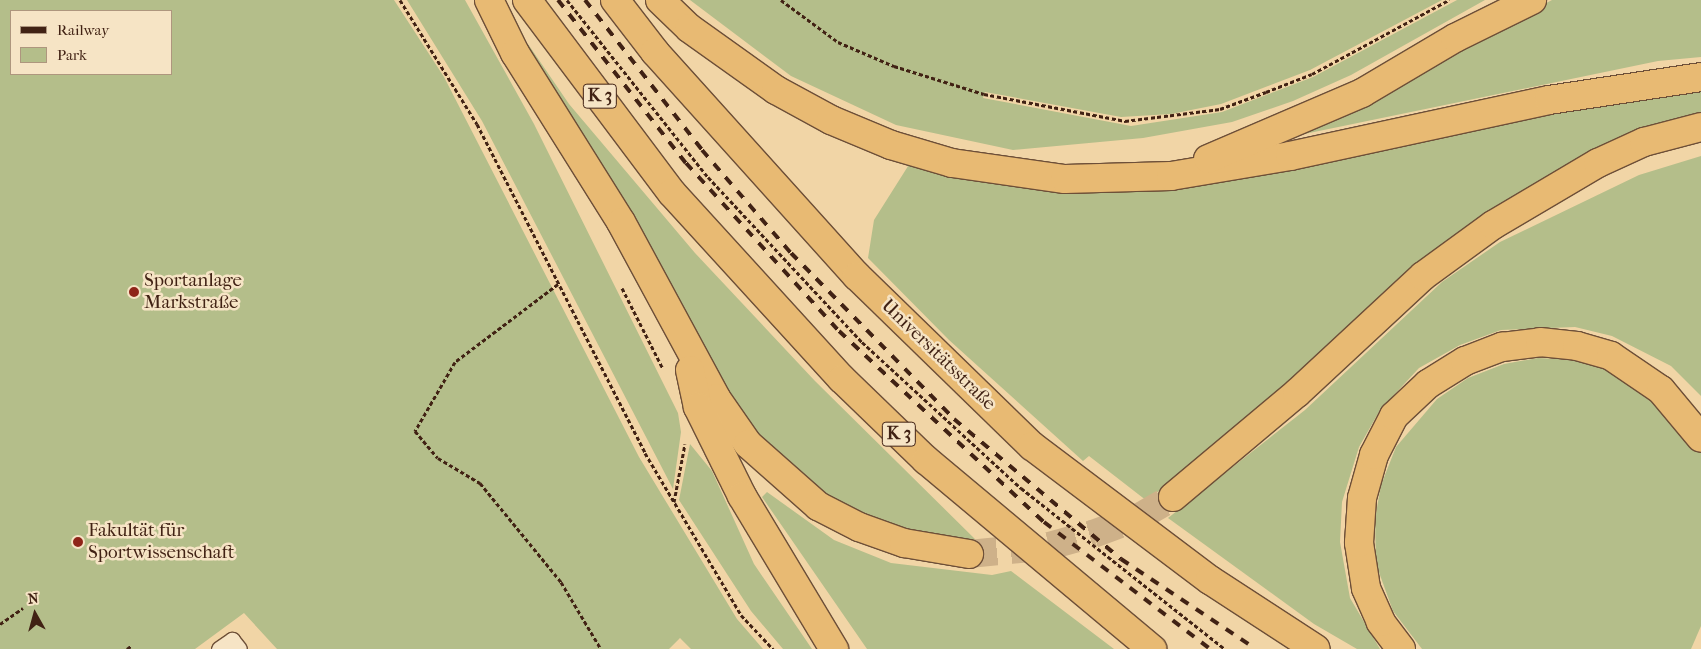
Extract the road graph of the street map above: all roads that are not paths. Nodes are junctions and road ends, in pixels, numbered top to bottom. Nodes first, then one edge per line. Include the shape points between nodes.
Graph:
1 (489, 0) edge
2 (527, 0) edge
3 (615, 0) edge
4 (660, 0) edge
5 (1532, 0) edge
6 (1701, 77) edge
7 (1701, 127) edge
8 (1171, 176) junction
9 (683, 340) junction
10 (1701, 438) edge
11 (1172, 496) tunnel mouth
12 (969, 554) tunnel mouth
13 (804, 592) junction
14 (219, 649) edge
15 (239, 649) edge
16 (834, 649) edge
17 (852, 649) edge
18 (1152, 649) edge
19 (1316, 649) edge
20 (1401, 649) edge

1 - 9 highway via 515,53 620,222
2 - 18 highway, K 3 via 672,192 842,379 926,460
3 - 19 highway, Universitätsstraße via 655,52 857,276 1032,446 1210,580
4 - 8 highway via 689,28 776,90 891,145 952,163 1065,179
5 - 8 highway via 1455,38 1362,93
6 - 8 highway via 1549,100 1299,154
7 - 11 highway via 1644,142 1598,163 1493,225 1423,276 1297,393
9 - 12 highway via 716,398 748,444 818,506 904,543
9 - 13 highway via 698,407 713,439 742,496
10 - 20 highway via 1661,390 1611,356 1577,346 1540,342 1502,347 1465,361 1428,384 1394,416 1374,455 1362,498 1359,543 1366,588 1382,622
13 - 16 highway
13 - 17 highway
14 - 15 lane via 232,640

